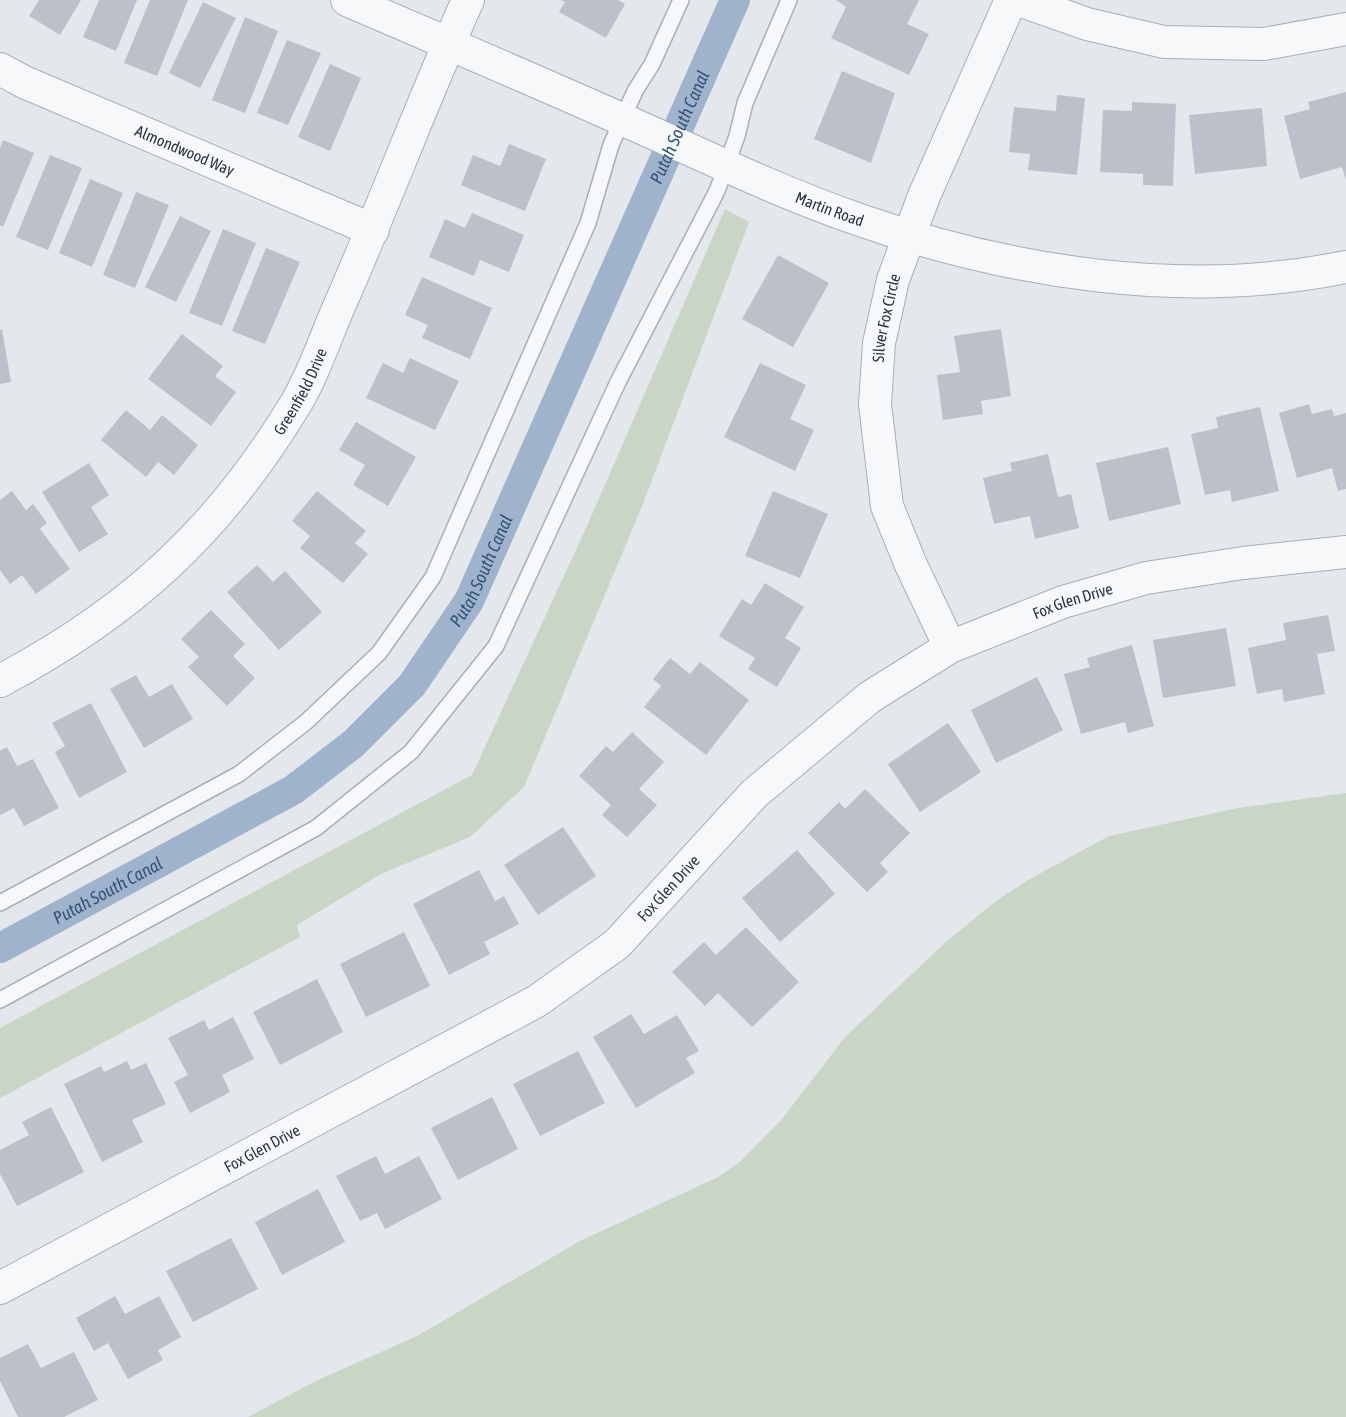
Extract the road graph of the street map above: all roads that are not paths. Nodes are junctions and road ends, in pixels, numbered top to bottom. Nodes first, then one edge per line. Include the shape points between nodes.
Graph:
1 (347, 0) edge
2 (468, 0) edge
3 (681, 0) edge
4 (789, 0) edge
5 (1011, 0) edge
6 (1019, 0) edge
7 (1346, 29) edge
8 (450, 43) junction
9 (0, 69) edge
10 (628, 122) junction
11 (723, 164) junction
12 (373, 230) junction
13 (909, 236) junction
14 (1346, 267) edge
15 (1346, 552) edge
16 (950, 647) junction
17 (0, 681) edge
18 (0, 903) edge
19 (0, 1000) edge
20 (0, 1288) edge

1 - 8 street, Martin Road
2 - 8 street, Greenfield Drive
3 - 10 lane via 635,91
4 - 11 lane
5 - 13 street, Silver Fox Circle
6 - 7 street via 1087,24 1164,42 1264,44
8 - 10 street, Martin Road
8 - 12 street, Greenfield Drive
9 - 12 street, Almondwood Way
10 - 11 street, Martin Road
10 - 18 lane via 611,145 588,223 433,577 379,654 306,722 239,774
11 - 13 street, Martin Road via 855,219
11 - 19 lane via 496,646 411,752 316,828
12 - 17 street, Greenfield Drive via 296,404 242,485 185,551 125,603 53,652
13 - 14 street, Martin Road via 946,248 1042,268 1145,280 1250,279
13 - 16 street, Silver Fox Circle via 893,280 879,343 875,404 887,506
15 - 16 street, Fox Glen Drive via 1146,578 1063,602
16 - 20 street, Fox Glen Drive via 870,697 754,794 617,944 537,1001

